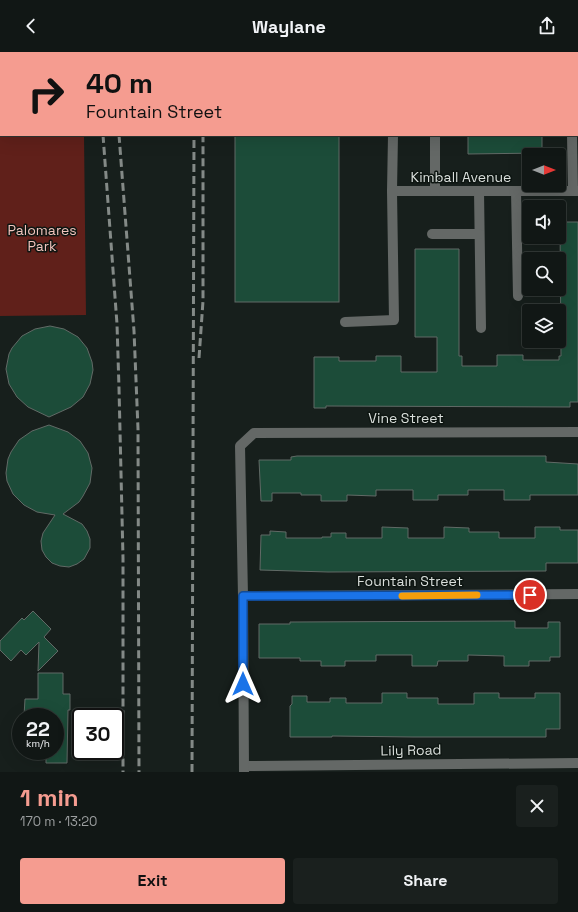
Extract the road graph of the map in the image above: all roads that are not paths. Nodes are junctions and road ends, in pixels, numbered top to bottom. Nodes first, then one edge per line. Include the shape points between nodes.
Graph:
1 (394, 136) edge
2 (435, 136) edge
3 (572, 136) edge
4 (392, 191) junction
5 (434, 191) junction
6 (479, 191) junction
7 (516, 191) junction
8 (575, 191) edge
9 (432, 234) dead end
10 (480, 234) junction
11 (518, 296) dead end
12 (345, 322) dead end
13 (481, 328) dead end
14 (578, 432) edge
15 (578, 594) edge
16 (243, 596) junction
17 (578, 763) edge
18 (244, 769) edge

1 - 4 street
2 - 5 street
3 - 8 street
4 - 5 street, Kimball Avenue
4 - 12 street via 394,320
5 - 6 street, Kimball Avenue
6 - 7 street, Kimball Avenue
6 - 10 street
7 - 8 street, Kimball Avenue
7 - 11 street
9 - 10 street
10 - 13 street
14 - 16 street, Vine Street via 254,432 240,446
15 - 16 street, Fountain Street
16 - 18 street
17 - 18 street, Lily Road

